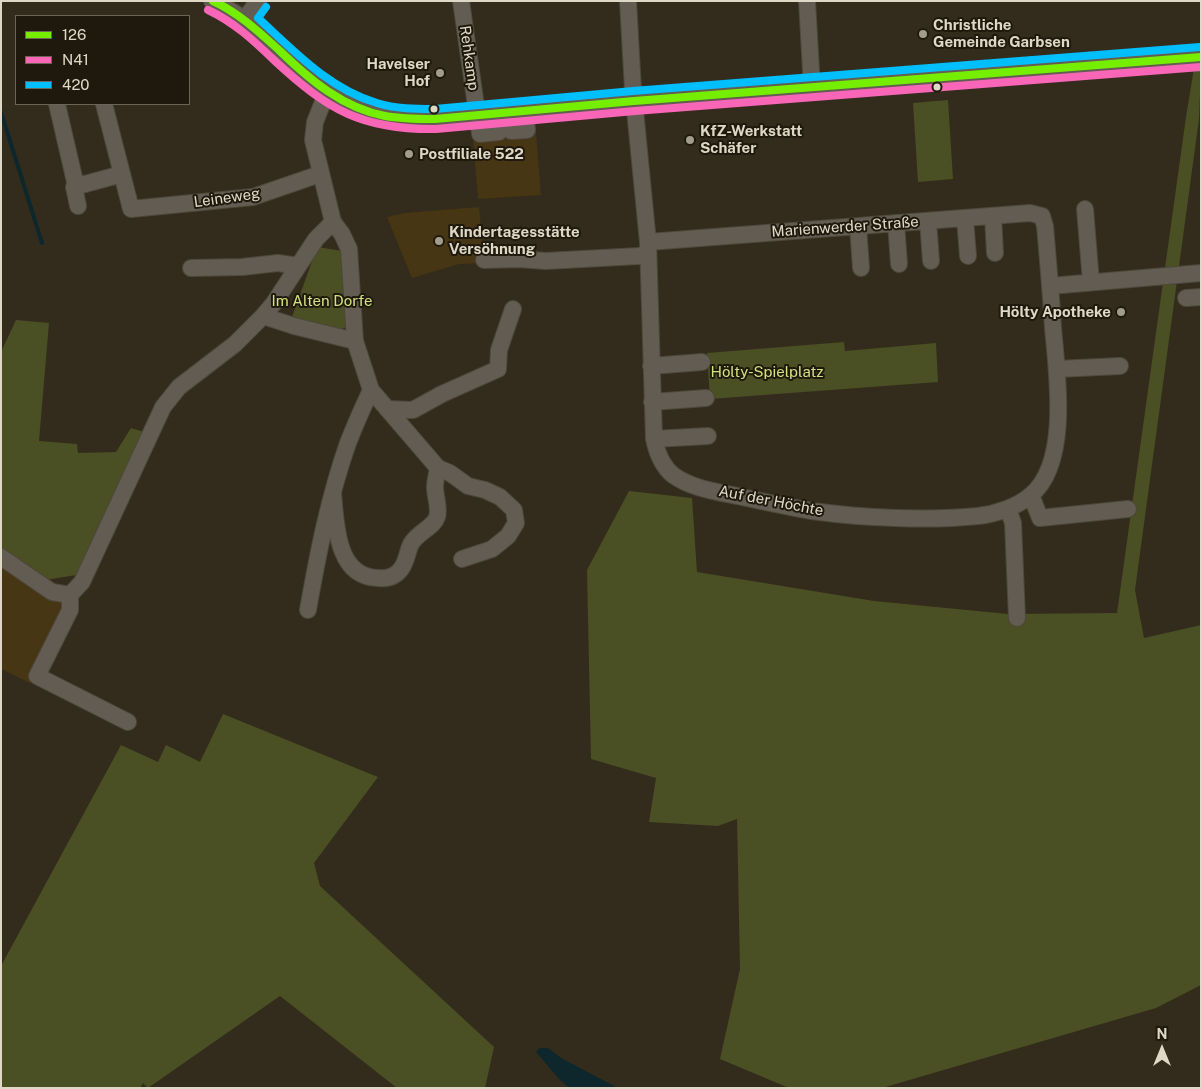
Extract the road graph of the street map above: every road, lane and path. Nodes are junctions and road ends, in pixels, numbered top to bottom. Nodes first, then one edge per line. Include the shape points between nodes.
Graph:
1 (212, 1) edge
2 (258, 1) edge
3 (462, 1) edge
4 (628, 1) edge
5 (807, 1) edge
6 (245, 19) junction
7 (1201, 57) edge
8 (812, 88) junction
9 (326, 92) junction
10 (634, 101) junction
11 (56, 105) edge
12 (104, 105) edge
13 (525, 111) junction
14 (478, 115) junction
15 (122, 174) junction
16 (320, 174) junction
17 (76, 186) junction
18 (78, 206) dead end
19 (1085, 208) dead end
20 (993, 216) junction
21 (1042, 216) joint
22 (965, 218) junction
23 (928, 221) junction
24 (333, 222) junction
25 (896, 223) junction
26 (858, 226) junction
27 (648, 248) junction
28 (996, 253) dead end
29 (968, 256) dead end
30 (484, 260) dead end
31 (931, 262) dead end
32 (899, 264) dead end
33 (298, 266) junction
34 (191, 268) dead end
35 (861, 268) dead end
36 (1201, 273) edge
37 (1091, 282) junction
38 (1050, 286) junction
39 (513, 309) dead end
40 (263, 316) junction
41 (355, 340) junction
42 (702, 362) dead end
43 (651, 366) junction
44 (1120, 366) dead end
45 (1057, 370) junction
46 (371, 390) junction
47 (706, 398) dead end
48 (652, 402) junction
49 (387, 409) junction
50 (708, 436) dead end
51 (654, 439) junction
52 (438, 468) junction
53 (332, 493) junction
54 (1031, 495) junction
55 (1008, 509) junction
56 (1128, 509) dead end
57 (1, 557) edge
58 (462, 559) dead end
59 (70, 595) junction
60 (308, 610) dead end
61 (1017, 618) dead end
62 (128, 722) dead end

1 - 6 street
2 - 6 street
3 - 14 street, Rehkamp
4 - 10 street, Auf der Höchte
5 - 8 street
6 - 9 street
7 - 8 street
8 - 10 street
9 - 14 street via 382,116 435,119
9 - 16 street via 314,126 313,140
10 - 13 street
10 - 27 street, Auf der Höchte
11 - 17 street
12 - 15 street
13 - 14 street
13 - 14 street, Rehkamp via 527,130 505,132 480,134
15 - 16 street, Leineweg via 131,209 253,197
15 - 17 street
16 - 24 street
17 - 18 street
19 - 37 street
20 - 21 street, Marienwerder Straße via 1030,213
20 - 22 street, Marienwerder Straße
20 - 28 street
21 - 38 street, Auf der Höchte
22 - 23 street, Marienwerder Straße
22 - 29 street
23 - 25 street, Marienwerder Straße
23 - 31 street
24 - 33 street via 316,238
24 - 41 street via 349,249
25 - 26 street, Marienwerder Straße
25 - 32 street
26 - 27 street, Marienwerder Straße
26 - 35 street
27 - 30 street, Marienwerder Straße via 639,256 546,262
27 - 43 street, Auf der Höchte
33 - 34 street via 278,263
33 - 40 street
36 - 37 street
37 - 38 street
38 - 45 street, Auf der Höchte
39 - 49 street via 500,350 498,369 413,410
40 - 41 street
40 - 59 street via 236,344 179,387 163,408 82,582
41 - 46 street
42 - 43 street
43 - 48 street, Auf der Höchte
44 - 45 street
45 - 54 street, Auf der Höchte via 1056,443 1042,483
46 - 49 street
46 - 53 street
47 - 48 street
48 - 51 street, Auf der Höchte
49 - 52 street
50 - 51 street
51 - 55 street, Auf der Höchte via 663,464 688,483 774,504 812,511 890,517 980,516
52 - 53 street via 436,520 417,535 402,569 394,576 365,576 348,564 338,538
52 - 58 street via 468,486 500,497 514,510 516,522 508,536 492,549
53 - 60 street
54 - 55 street, Auf der Höchte
54 - 56 street via 1040,518
55 - 61 street via 1012,523
57 - 59 street via 52,592
59 - 62 street via 70,610 37,676

